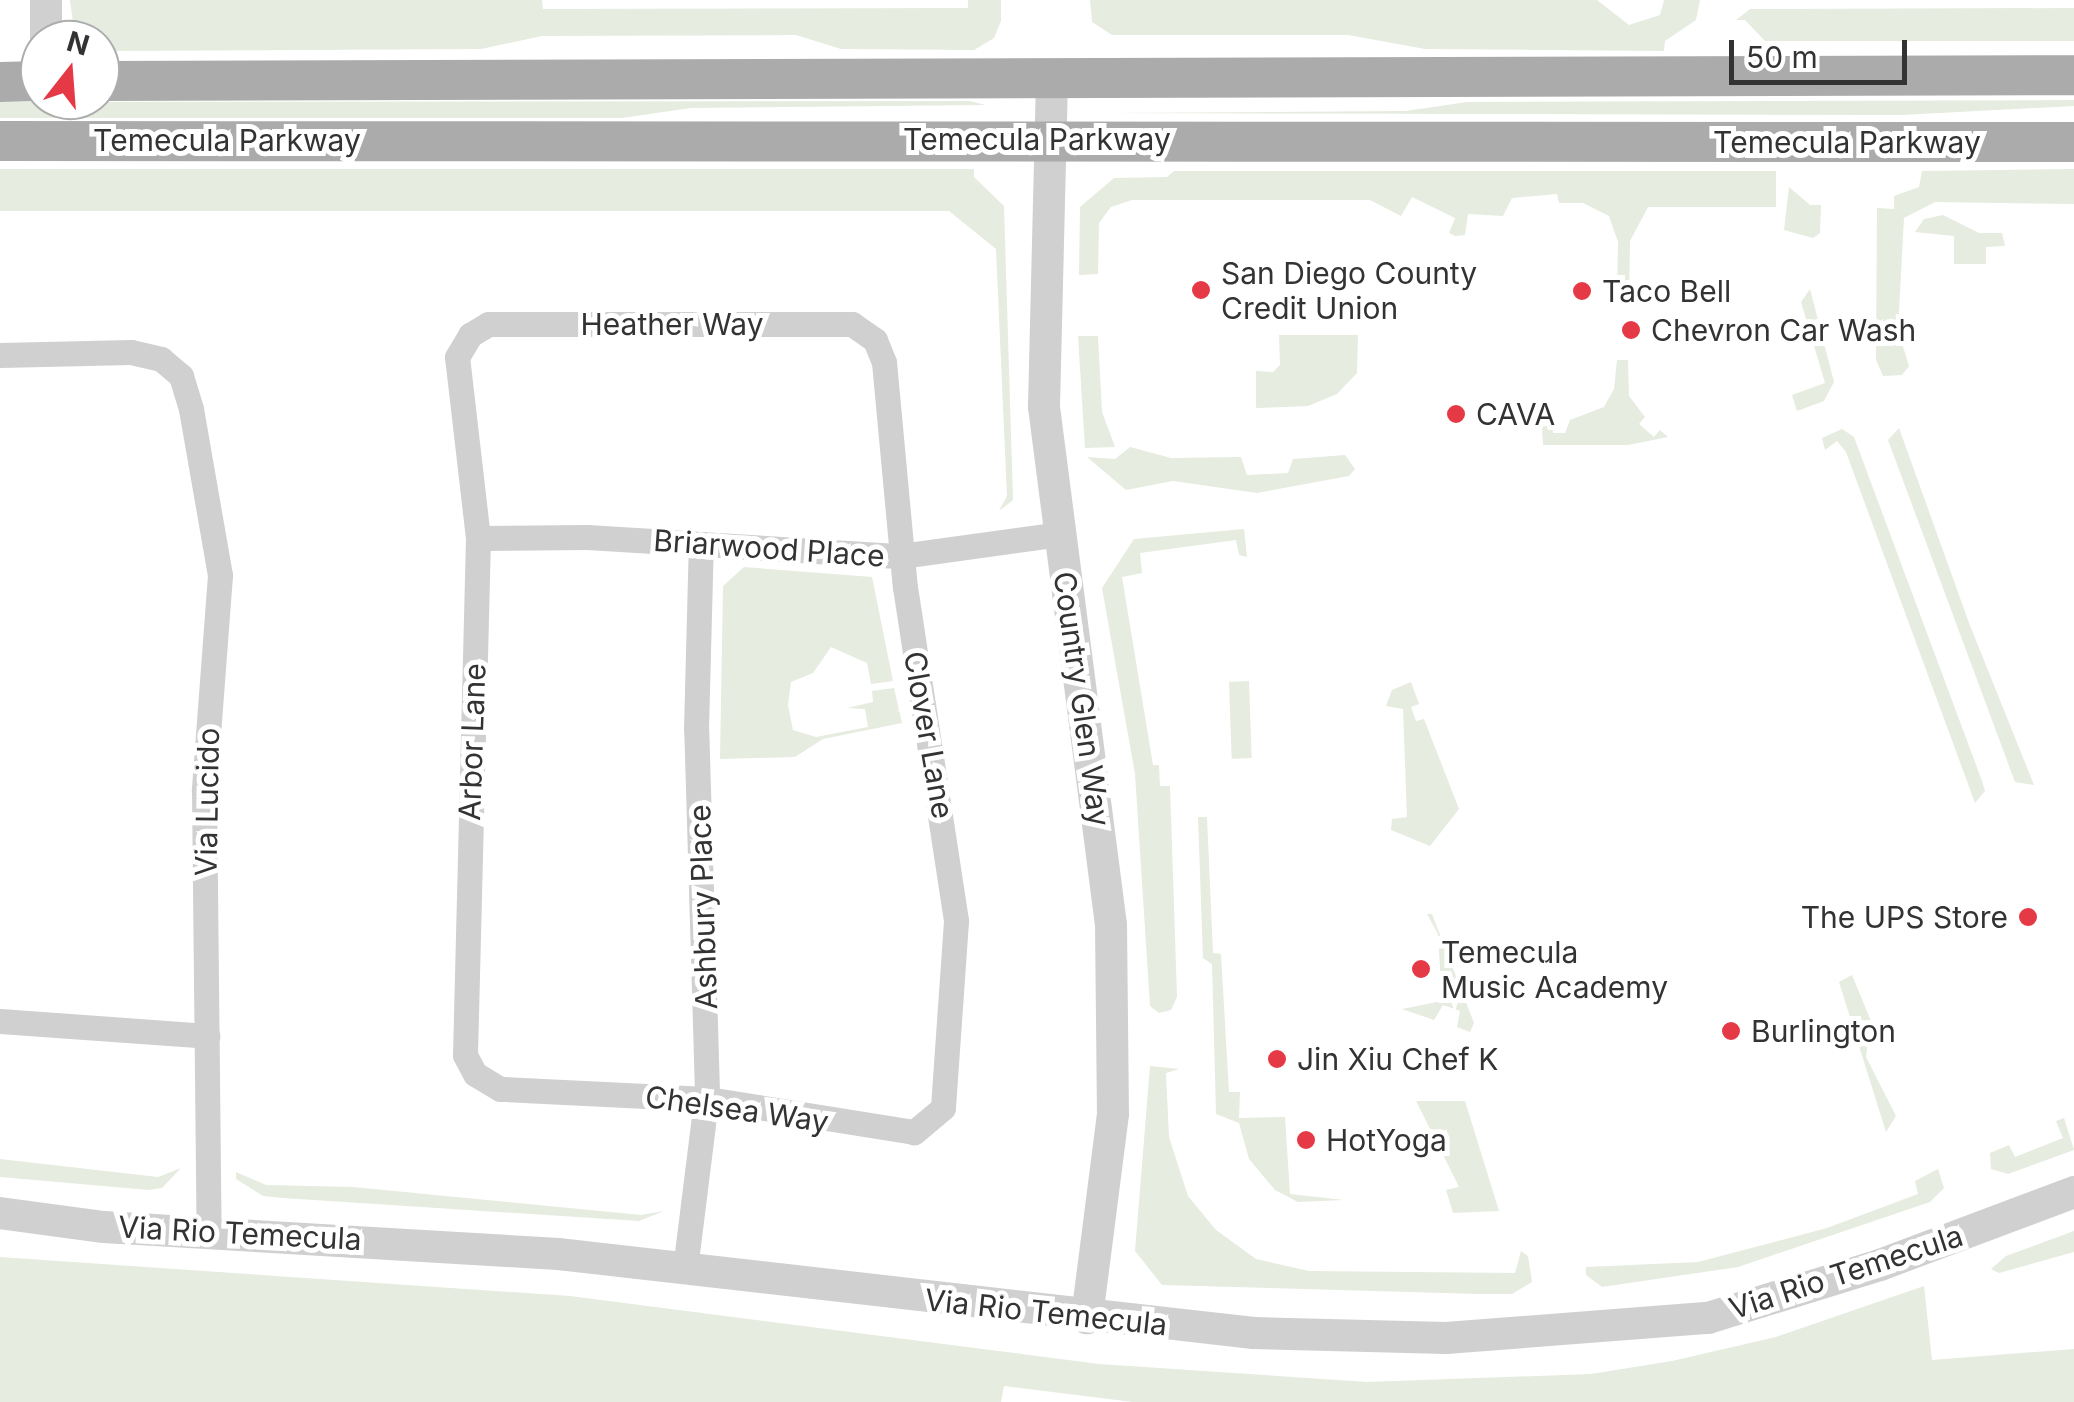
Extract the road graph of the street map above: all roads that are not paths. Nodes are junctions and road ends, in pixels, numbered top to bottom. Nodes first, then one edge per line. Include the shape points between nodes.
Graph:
1 (2074, 76) edge
2 (1052, 79) junction
3 (120, 81) edge
4 (1047, 139) junction
5 (0, 140) edge
6 (2074, 142) edge
7 (0, 355) edge
8 (457, 358) joint
9 (884, 362) joint
10 (1059, 534) junction
11 (478, 538) junction
12 (700, 544) junction
13 (901, 556) junction
14 (0, 1021) edge
15 (206, 1036) junction
16 (522, 1090) joint
17 (707, 1098) junction
18 (943, 1108) joint
19 (2074, 1192) edge
20 (0, 1214) edge
21 (209, 1232) junction
22 (685, 1268) junction
23 (1086, 1318) junction

1 - 2 main road, Temecula Parkway
2 - 3 main road, Temecula Parkway
2 - 4 street, Country Glen Way
4 - 5 main road, Temecula Parkway
4 - 6 main road, Temecula Parkway
4 - 10 street, Country Glen Way via 1044,407
7 - 15 street, Via Lucido via 131,352 162,358 181,376 220,575 204,774
8 - 9 street, Heather Way via 470,335 488,324 852,324 875,340
8 - 11 street, Arbor Lane
9 - 13 street, Clover Lane
10 - 13 street, Briarwood Place
10 - 23 street, Country Glen Way via 1111,924 1112,1114
11 - 12 street, Briarwood Place
11 - 16 street, Arbor Lane via 465,1056 475,1074 500,1089
12 - 13 street, Briarwood Place
12 - 17 street, Ashbury Place via 696,729
13 - 18 street, Clover Lane via 956,922
14 - 15 street
15 - 21 street, Via Lucido
16 - 17 street, Chelsea Way
17 - 18 street, Chelsea Way via 884,1132 914,1132
17 - 22 street, Ashbury Place
19 - 23 street, Via Rio Temecula via 1880,1265 1708,1318 1446,1338 1254,1334
20 - 21 street, Via Rio Temecula
21 - 22 street, Via Rio Temecula via 429,1242
22 - 23 street, Via Rio Temecula

